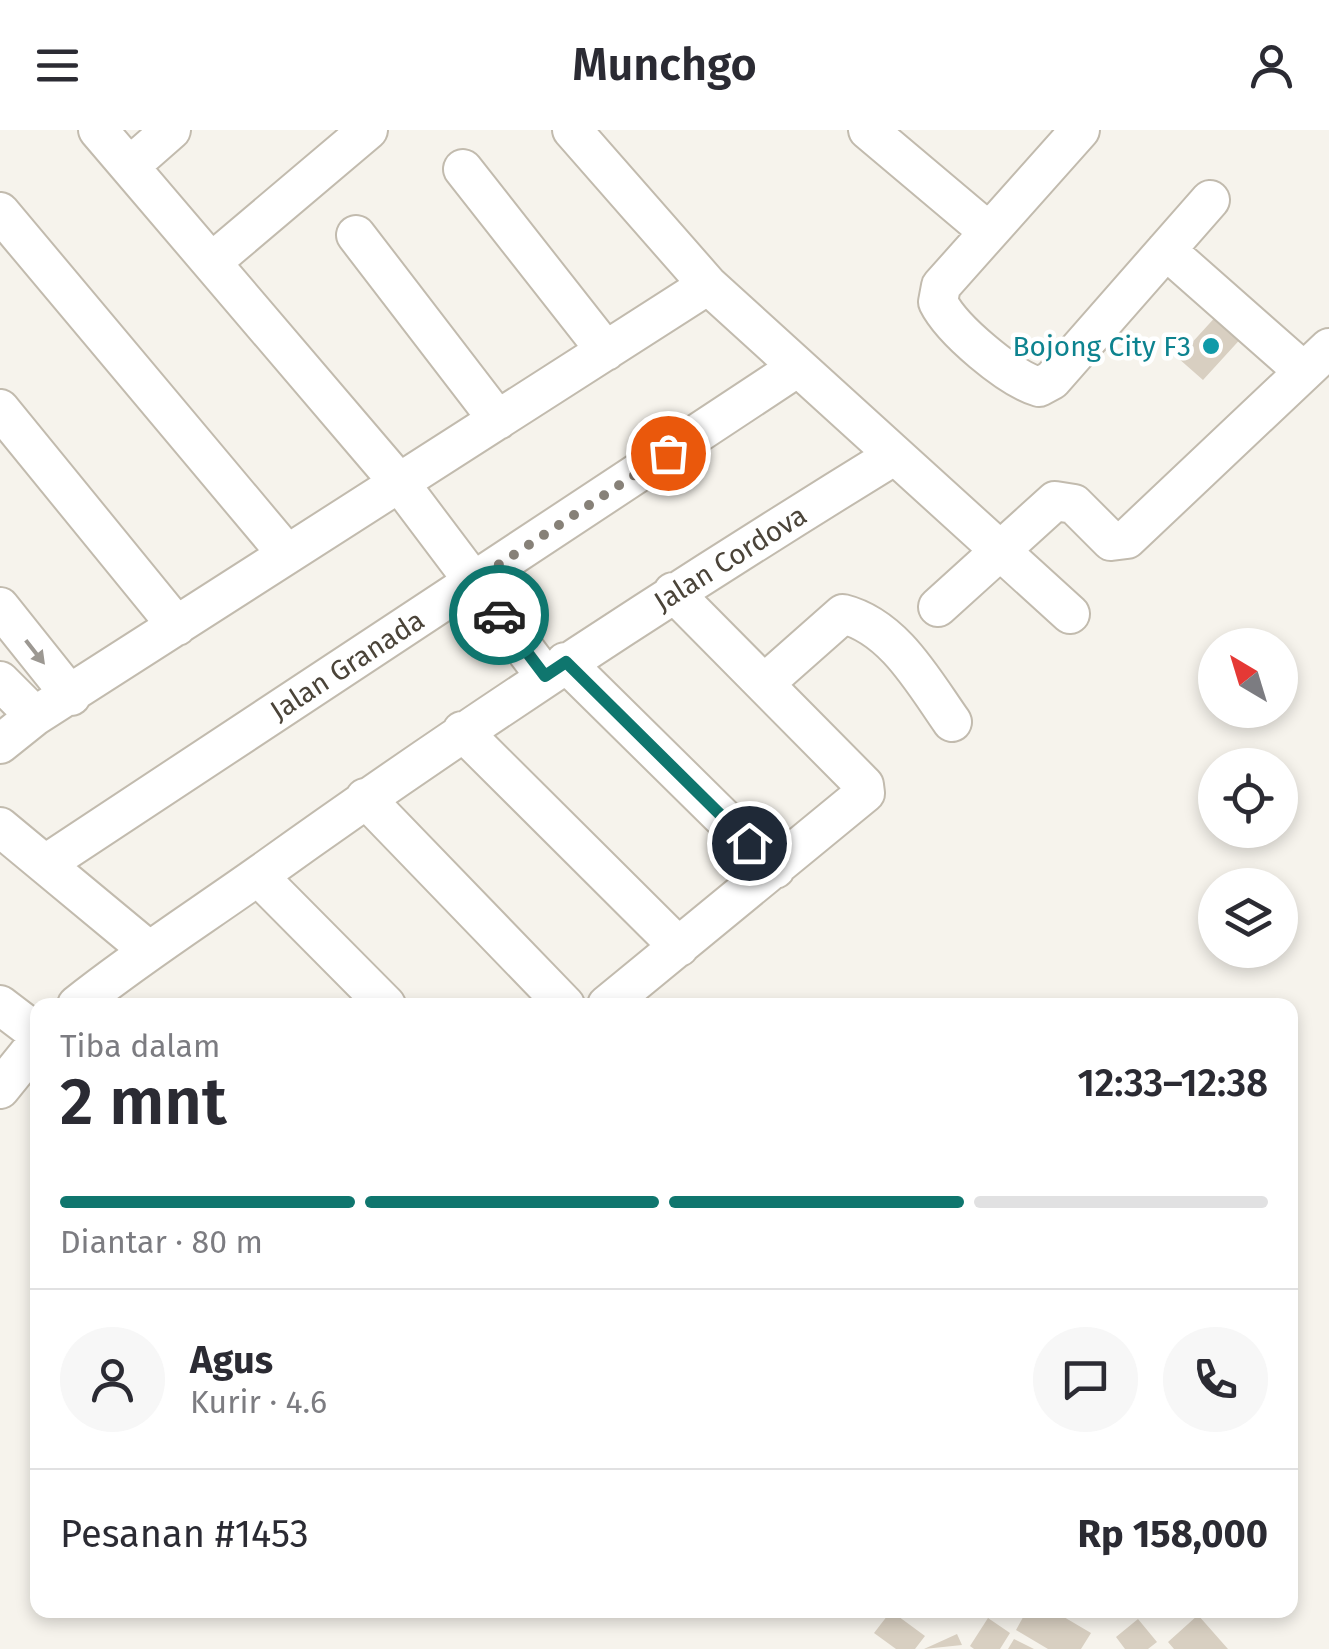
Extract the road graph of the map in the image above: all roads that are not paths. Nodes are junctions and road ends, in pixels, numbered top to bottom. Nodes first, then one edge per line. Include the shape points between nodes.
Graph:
1 (98, 130) edge
2 (171, 130) edge
3 (368, 130) edge
4 (572, 130) edge
5 (868, 130) edge
6 (1080, 130) edge
7 (130, 166) junction
8 (463, 170) dead end
9 (1210, 200) dead end
10 (0, 212) edge
11 (989, 232) junction
12 (356, 235) dead end
13 (1166, 250) junction
14 (212, 262) junction
15 (708, 284) junction
16 (1329, 348) edge
17 (606, 352) junction
18 (1293, 362) dead end
19 (798, 367) junction
20 (0, 409) edge
21 (498, 420) junction
22 (895, 455) junction
23 (401, 485) junction
24 (1000, 550) junction
25 (287, 554) junction
26 (474, 581) junction
27 (673, 592) junction
28 (0, 607) edge
29 (938, 608) dead end
30 (1070, 614) dead end
31 (177, 626) junction
32 (555, 669) junction
33 (0, 680) edge
34 (765, 683) junction
35 (70, 696) junction
36 (35, 716) junction
37 (952, 722) dead end
38 (462, 731) junction
39 (0, 744) edge
40 (364, 798) junction
41 (0, 826) edge
42 (47, 863) junction
43 (775, 869) junction
44 (258, 876) junction
45 (679, 947) junction
46 (147, 949) junction
47 (86, 998) edge
48 (379, 998) edge
49 (558, 998) edge
50 (616, 998) edge
51 (0, 1006) edge
52 (30, 1028) edge
53 (30, 1052) edge
54 (0, 1088) edge

1 - 7 street
2 - 7 street
3 - 14 street
4 - 15 street
5 - 11 street
6 - 11 street
7 - 14 street
8 - 17 street
9 - 13 street
10 - 25 street
11 - 13 street via 942,286 938,302 946,318 991,356 1022,382 1039,387
12 - 21 street
13 - 18 street
14 - 23 street
15 - 17 street
15 - 19 street
16 - 24 street via 1128,539 1111,540 1065,500 1047,506
17 - 21 street
19 - 22 street
19 - 26 street, Jalan Granada
20 - 31 street
21 - 23 street
22 - 24 street
22 - 27 street, Jalan Cordova
23 - 25 street
23 - 26 street
24 - 29 street
24 - 30 street
25 - 31 street
26 - 32 street
26 - 42 street, Jalan Granada
27 - 32 street, Jalan Cordova
27 - 34 street
28 -> 35 street
31 - 35 street
32 - 38 street, Jalan Cordova
32 - 43 street
33 - 36 street
34 - 37 street via 843,614 883,634
34 - 43 street via 865,792
35 - 36 street
36 - 39 street
38 - 40 street, Jalan Cordova
38 - 45 street
40 - 44 street, Jalan Cordova
40 - 49 street
41 - 42 street
42 - 46 street
43 - 45 street
44 - 46 street, Jalan Cordova
44 - 48 street
45 - 50 street
46 - 47 street, Jalan Cordova
51 - 52 street
53 - 54 street

